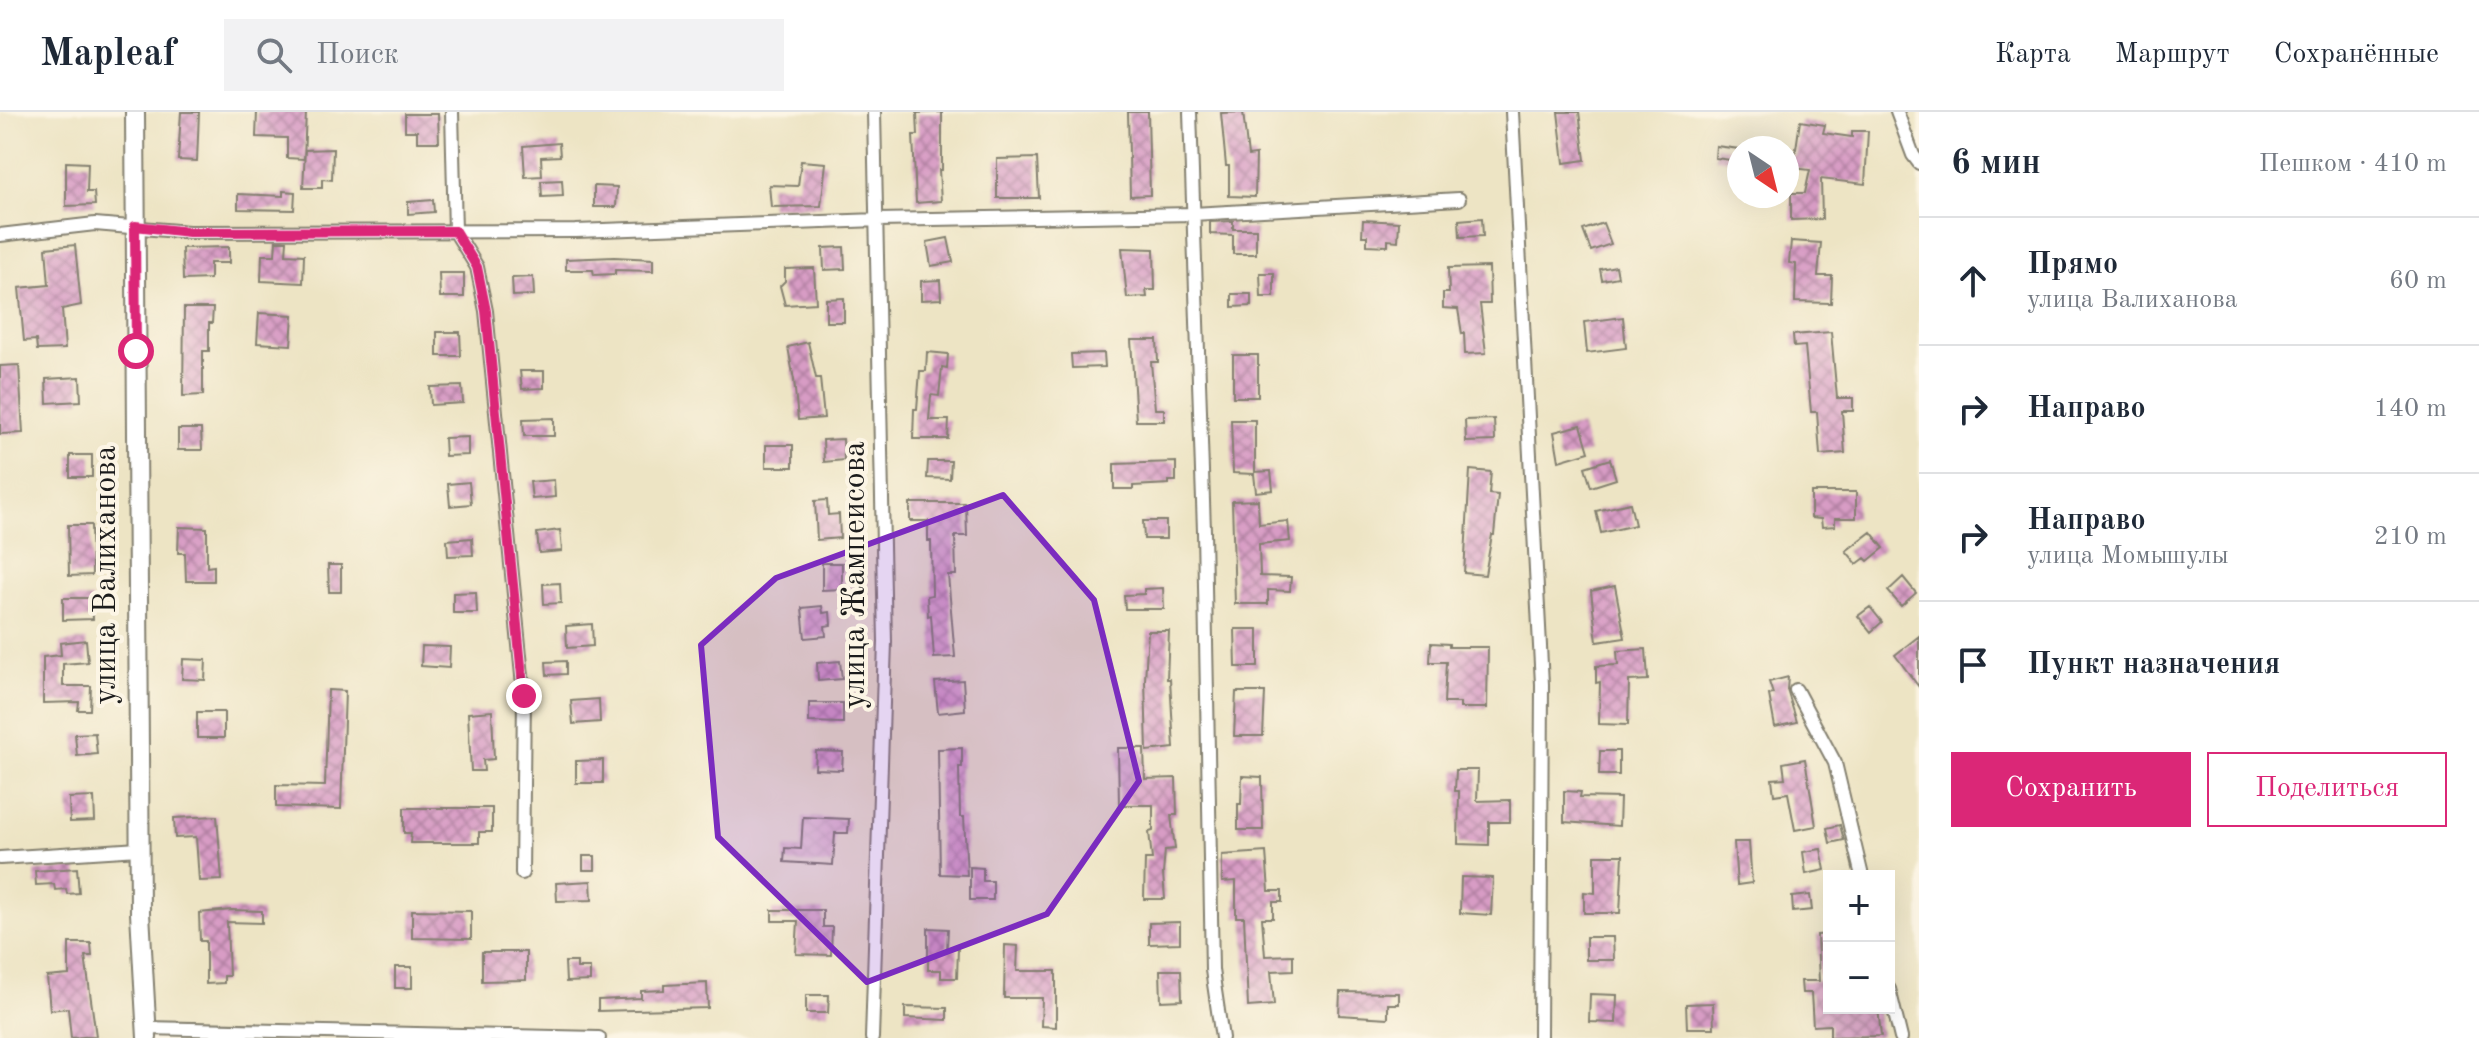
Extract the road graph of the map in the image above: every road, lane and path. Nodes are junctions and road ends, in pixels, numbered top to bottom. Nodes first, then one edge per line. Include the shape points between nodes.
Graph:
1 (135, 112) edge
2 (452, 112) edge
3 (874, 112) edge
4 (1190, 112) edge
5 (1512, 112) edge
6 (1897, 112) edge
7 (1919, 163) edge
8 (1459, 199) dead end
9 (1193, 214) junction
10 (878, 220) junction
11 (135, 226) junction
12 (455, 231) junction
13 (0, 235) edge
14 (1796, 690) dead end
15 (139, 849) junction
16 (0, 858) edge
17 (1861, 870) edge
18 (522, 873) dead end
19 (1895, 1014) edge
20 (146, 1033) edge
21 (560, 1038) edge
22 (599, 1038) edge
23 (872, 1038) edge
24 (1222, 1038) edge
25 (1540, 1038) edge
26 (1901, 1038) edge

1 - 11 main road, улица Валиханова
2 - 12 street
3 - 10 street, улица Жампеисова
4 - 9 street
5 - 25 street via 1542,684
6 - 7 street
8 - 9 street
9 - 10 street
9 - 24 street via 1212,970
10 - 12 street
10 - 23 street, улица Жампеисова via 885,642
11 - 12 street via 189,232
11 - 13 street via 72,225
11 - 15 main road, улица Валиханова
12 - 18 street via 477,267 486,311 524,696
14 - 17 street via 1835,763
15 - 16 street
15 - 20 main road, улица Валиханова
19 - 26 street
20 - 21 street
21 - 22 street

